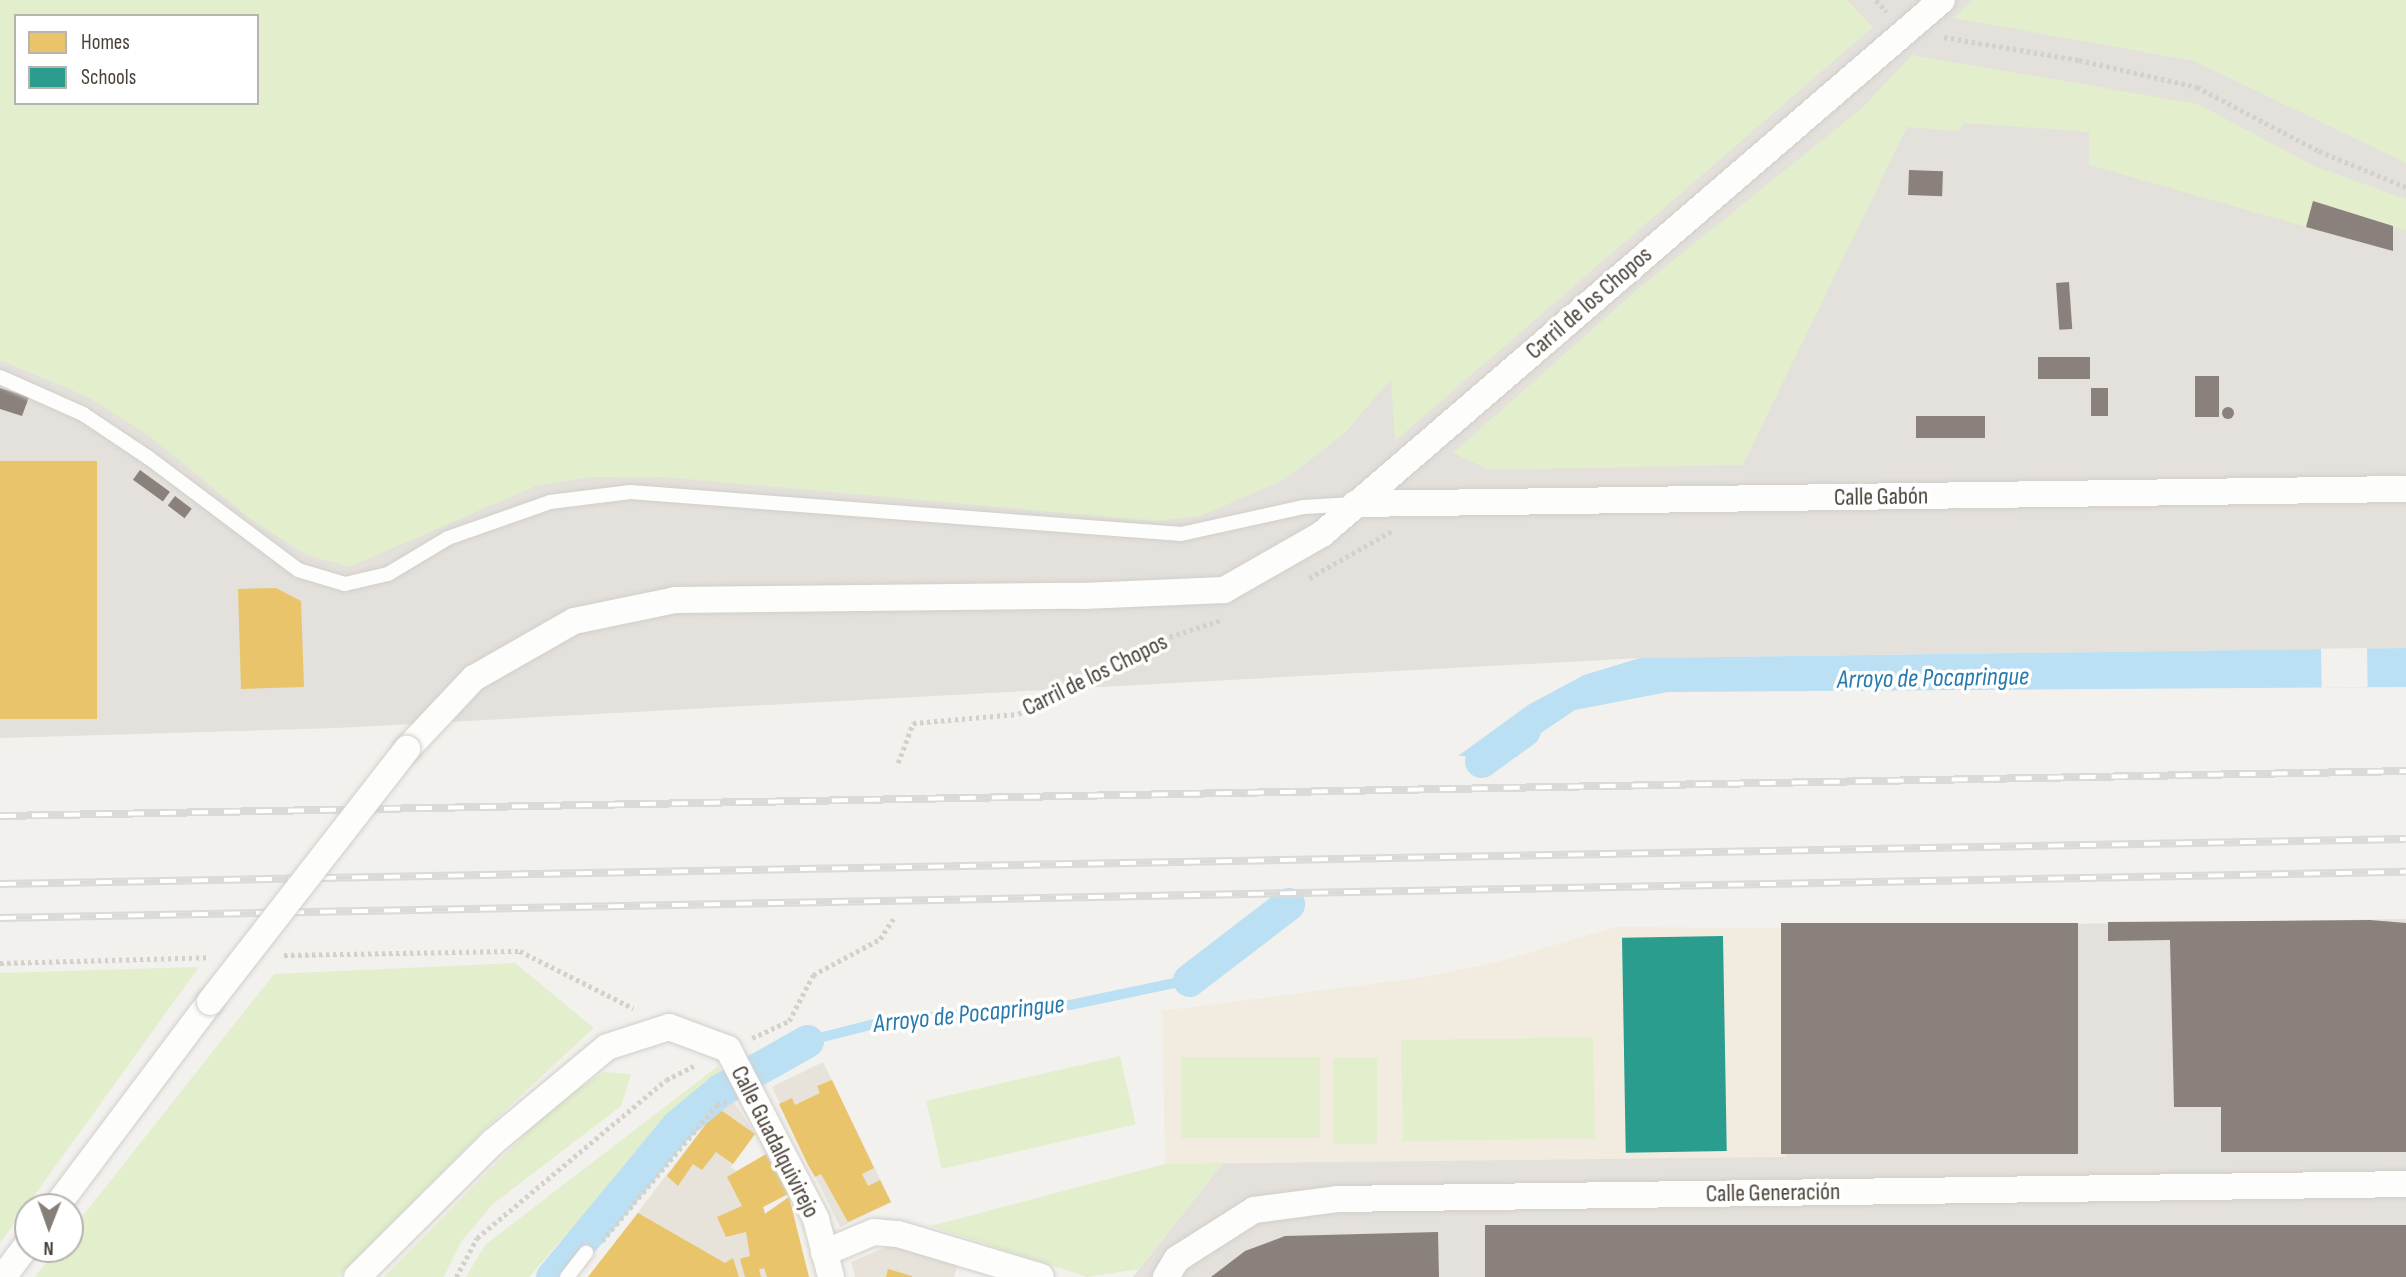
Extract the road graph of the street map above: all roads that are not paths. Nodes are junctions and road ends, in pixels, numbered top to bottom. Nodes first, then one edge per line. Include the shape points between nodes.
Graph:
1 (1942, 0) edge
2 (0, 377) edge
3 (2406, 489) edge
4 (1355, 504) junction
5 (2406, 1184) edge
6 (67, 1193) edge
7 (586, 1253) road end
8 (14, 1262) edge
9 (827, 1265) edge
10 (971, 1266) edge
11 (3, 1277) edge
12 (357, 1277) edge
13 (567, 1277) edge
14 (1041, 1277) edge
15 (1166, 1277) edge

1 - 4 street, Carril de los Chopos
2 - 4 lane via 83,414 149,457 298,570 345,584 387,574 448,538 550,502 630,492 1181,534 1304,507
3 - 4 street, Calle Gabón
4 - 6 street, Carril de los Chopos, bridge via 1322,534 1224,590 675,600 574,621 474,678 407,749
5 - 15 street, Calle Generación via 1337,1199 1254,1210 1177,1259
7 - 13 lane
8 - 11 street
9 - 10 street via 874,1232 898,1234
9 - 12 street, Calle Guadalquivirejo via 816,1219 743,1074 669,1027 607,1047 493,1142
10 - 14 street

